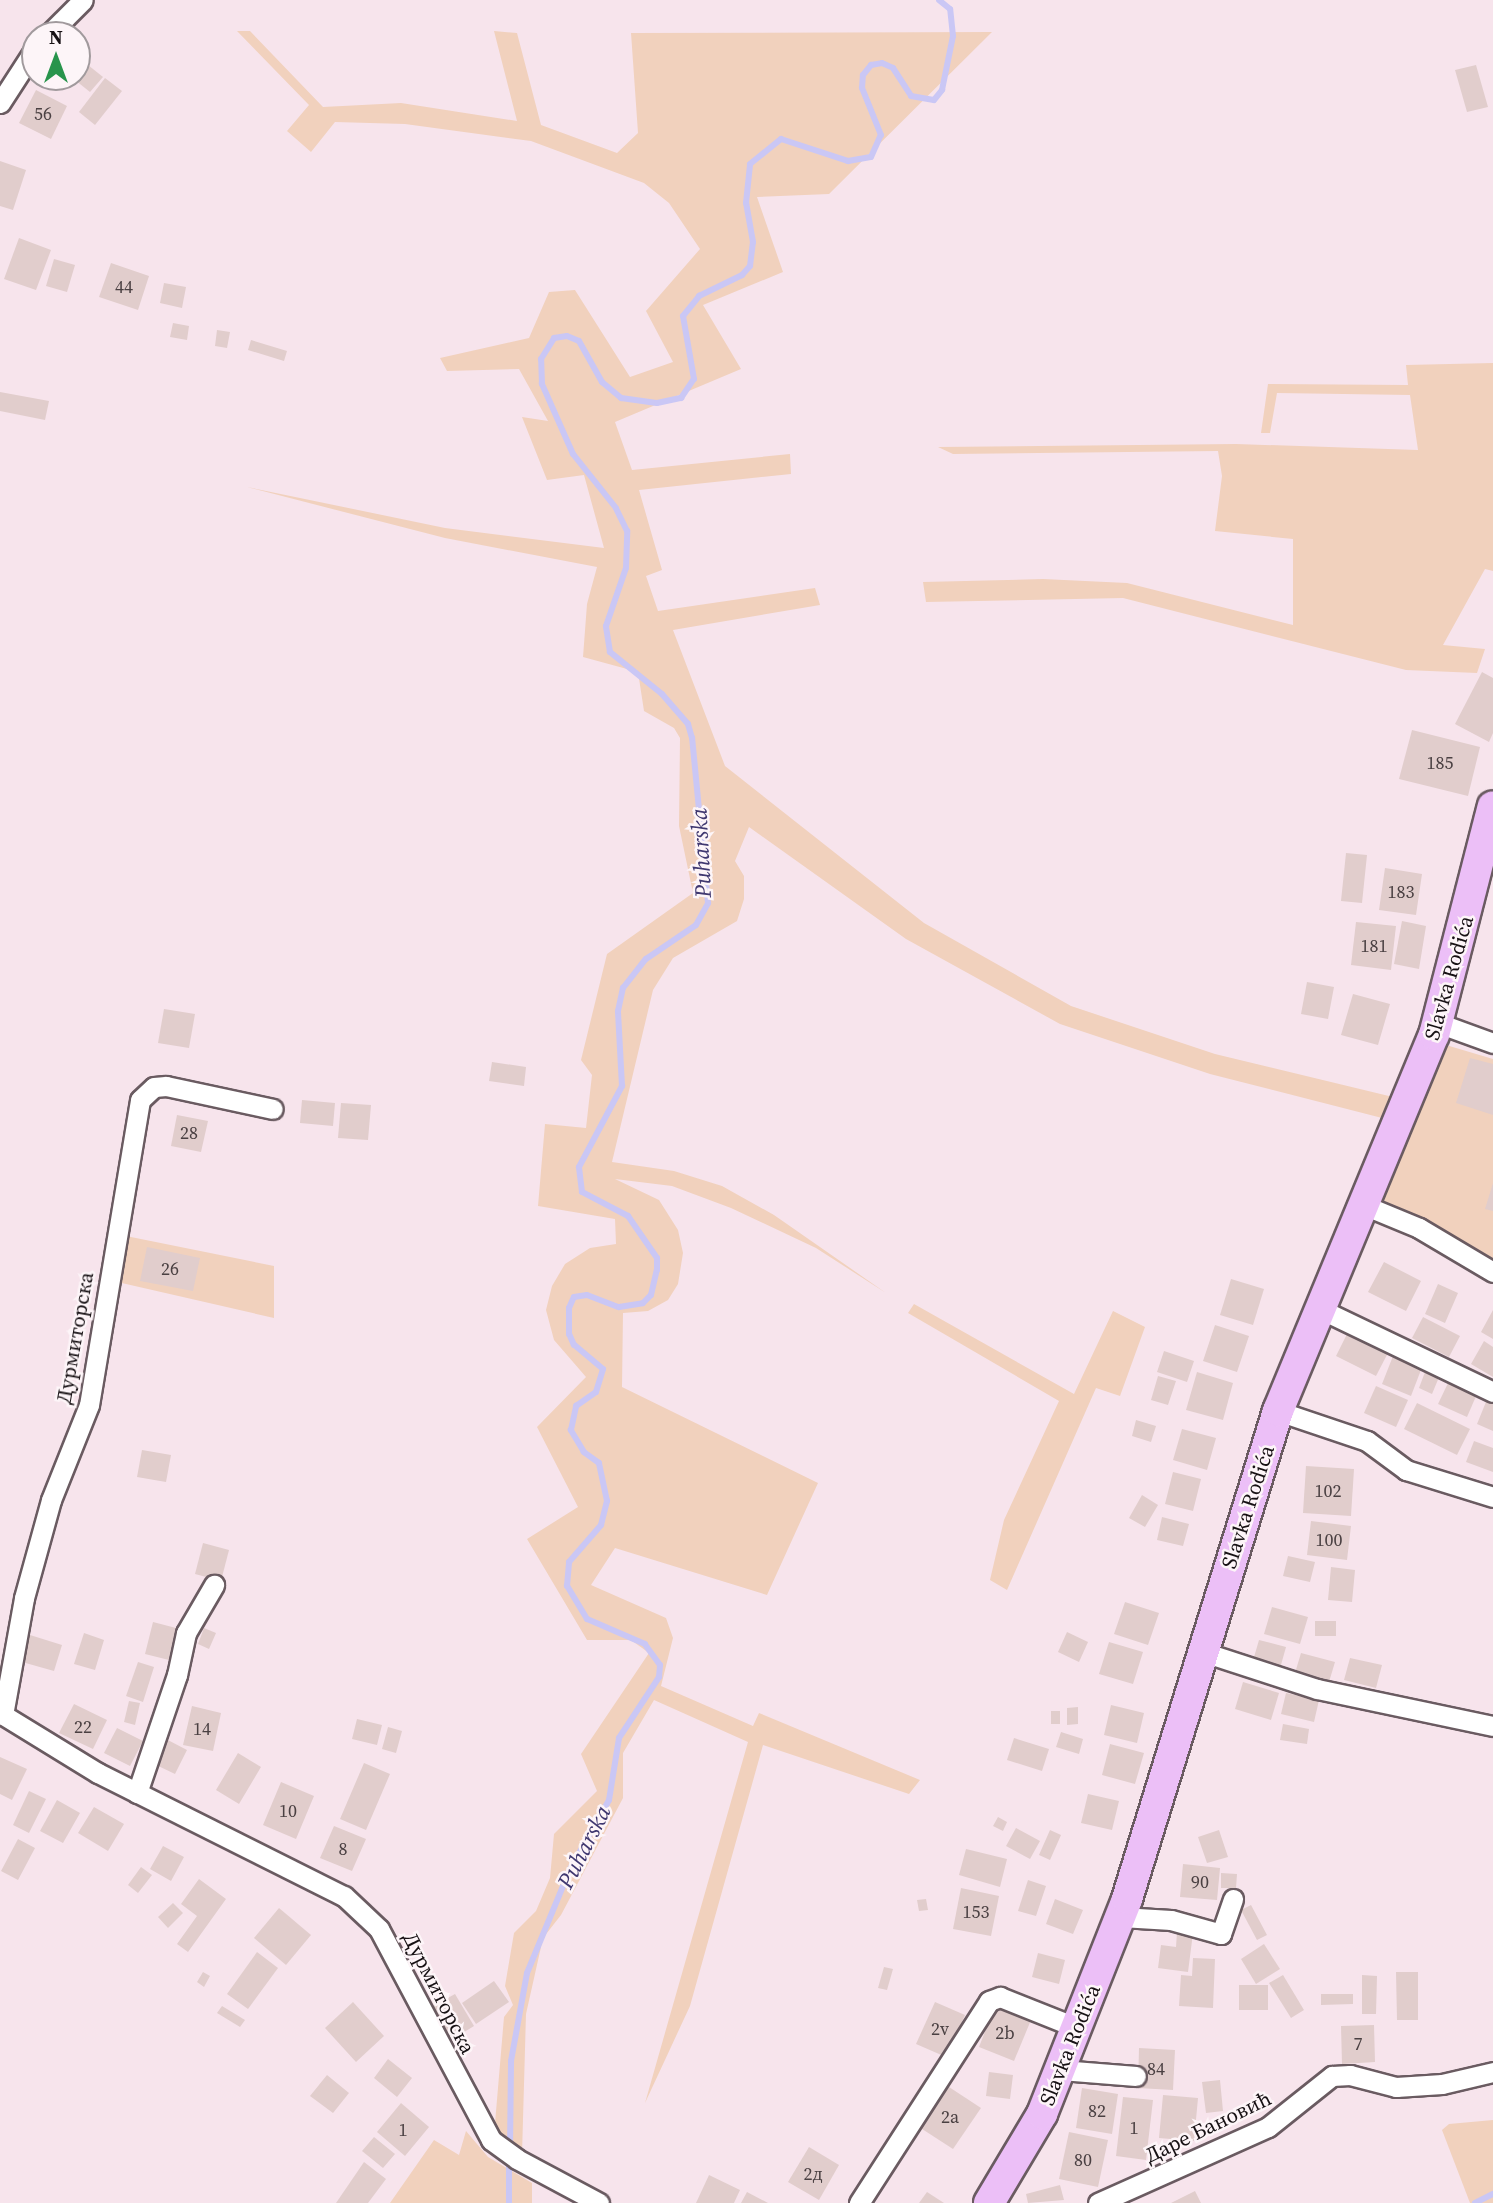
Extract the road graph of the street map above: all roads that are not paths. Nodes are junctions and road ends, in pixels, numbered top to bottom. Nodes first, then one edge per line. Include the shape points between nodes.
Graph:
1 (83, 0) edge
2 (62, 21) edge
3 (21, 71) edge
4 (0, 103) edge
5 (1493, 806) edge
6 (1438, 1023) junction
7 (1493, 1043) edge
8 (273, 1108) dead end
9 (1366, 1206) junction
10 (1493, 1272) edge
11 (1318, 1308) junction
12 (1493, 1392) edge
13 (1278, 1411) junction
14 (1493, 1497) edge
15 (214, 1585) dead end
16 (1203, 1652) junction
17 (2, 1714) edge
18 (1493, 1726) edge
19 (137, 1793) junction
20 (1233, 1899) dead end
21 (1121, 1917) junction
22 (1078, 2028) junction
23 (1061, 2070) junction
24 (1493, 2071) edge
25 (1136, 2076) dead end
26 (599, 2203) edge
27 (859, 2203) edge
28 (989, 2203) edge
29 (1098, 2203) edge

1 - 2 street
3 - 4 street
5 - 6 main road, Slavka Rodića
6 - 7 street
6 - 9 main road, Slavka Rodića
8 - 17 street, Дурмиторска via 166,1086 154,1087 140,1101 89,1405 51,1500 24,1598
9 - 10 street via 1419,1228
9 - 11 main road, Slavka Rodića
11 - 12 street
11 - 13 main road, Slavka Rodića
13 - 14 street via 1367,1441 1406,1470
13 - 16 main road, Slavka Rodića
15 - 19 street via 193,1616
16 - 18 street via 1317,1689
16 - 21 main road, Slavka Rodića
17 - 19 street, Дурмиторска via 46,1745
19 - 26 street, Дурмиторска via 344,1896 379,1928 491,2140
20 - 21 street via 1221,1934 1171,1920
21 - 22 main road, Slavka Rodića
22 - 23 main road, Slavka Rodića
22 - 27 street via 1000,1997 989,2001
23 - 25 street
23 - 28 main road, Slavka Rodića via 1042,2114
24 - 29 street, Даре Бановић via 1443,2084 1396,2087 1350,2075 1332,2076 1268,2127

